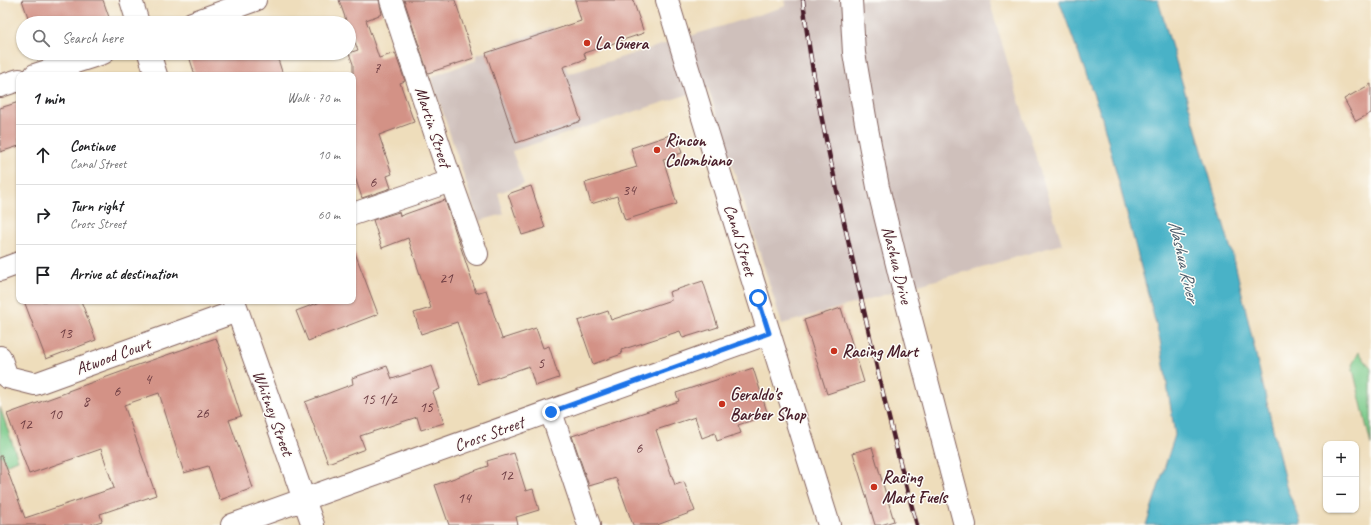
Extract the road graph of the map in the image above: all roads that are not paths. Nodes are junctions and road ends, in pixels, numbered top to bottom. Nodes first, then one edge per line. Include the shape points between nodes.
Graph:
1 (131, 0) edge
2 (255, 0) edge
3 (391, 0) edge
4 (667, 0) edge
5 (851, 0) edge
6 (136, 16) edge
7 (211, 16) edge
8 (81, 60) edge
9 (151, 60) edge
10 (44, 72) edge
11 (155, 72) edge
12 (16, 81) edge
13 (0, 86) edge
14 (451, 181) junction
15 (356, 213) edge
16 (477, 254) dead end
17 (16, 264) edge
18 (0, 270) edge
19 (235, 306) edge
20 (769, 333) junction
21 (0, 357) edge
22 (551, 412) junction
23 (304, 499) junction
24 (232, 525) edge
25 (312, 525) edge
26 (589, 525) edge
27 (829, 525) edge
28 (965, 525) edge

1 - 6 street
2 - 7 street
3 - 14 street, Martin Street
4 - 20 street, Canal Street
5 - 28 street, Nashua Drive via 854,53 878,187
8 - 10 street
9 - 11 street
12 - 13 street
14 - 15 street
14 - 16 street, Martin Street
17 - 18 street
19 - 21 street, Atwood Court via 35,384 7,377
19 - 23 street, Whitney Street
20 - 22 street, Cross Street
20 - 27 street, Canal Street
22 - 23 street, Cross Street
22 - 26 street
23 - 24 street, Cross Street
23 - 25 street, Whitney Street

